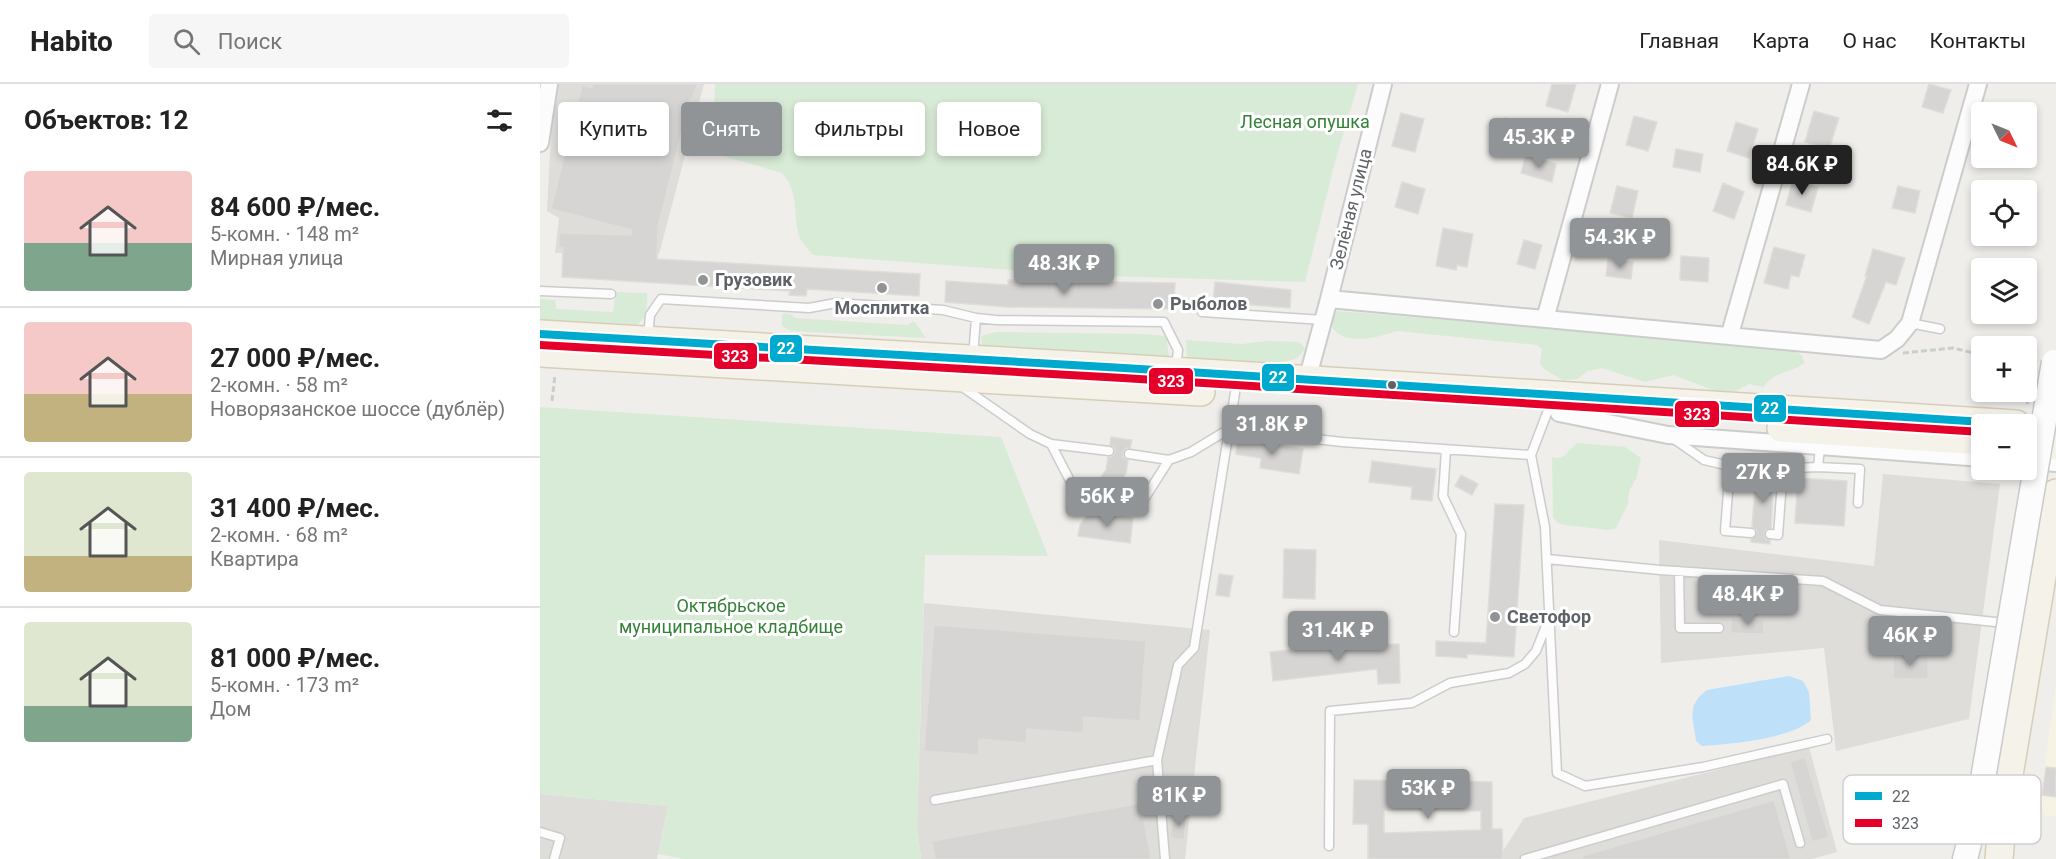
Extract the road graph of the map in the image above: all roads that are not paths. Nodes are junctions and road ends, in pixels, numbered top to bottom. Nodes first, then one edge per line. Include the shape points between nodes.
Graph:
1 (549, 84) edge
2 (1383, 84) edge
3 (1610, 84) edge
4 (1801, 84) edge
5 (1978, 84) edge
6 (540, 143) edge
7 (540, 291) edge
8 (611, 294) dead end
9 (1329, 299) junction
10 (1202, 312) dead end
11 (976, 318) junction
12 (1545, 319) junction
13 (1323, 320) junction
14 (1910, 323) junction
15 (1940, 329) dead end
16 (540, 334) edge
17 (1730, 334) junction
18 (648, 340) junction
19 (540, 353) edge
20 (2048, 357) edge
21 (973, 359) junction
22 (1176, 372) junction
23 (948, 377) junction
24 (1307, 380) junction
25 (1235, 393) junction
26 (1553, 413) junction
27 (1971, 421) edge
28 (2037, 426) edge
29 (2056, 427) edge
30 (1229, 429) junction
31 (1668, 435) junction
32 (1971, 440) edge
33 (1051, 444) junction
34 (2037, 445) edge
35 (2056, 446) edge
36 (1820, 447) junction
37 (1446, 450) junction
38 (1109, 452) dead end
39 (1129, 454) dead end
40 (1531, 455) junction
41 (1971, 457) edge
42 (1169, 460) junction
43 (2037, 462) edge
44 (2056, 463) edge
45 (1730, 466) junction
46 (1818, 467) junction
47 (1756, 468) dead end
48 (2056, 493) edge
49 (1858, 503) dead end
50 (1752, 533) dead end
51 (1770, 534) dead end
52 (1547, 559) junction
53 (1679, 571) junction
54 (1550, 618) junction
55 (2005, 623) dead end
56 (1719, 628) dead end
57 (1454, 632) dead end
58 (1827, 738) dead end
59 (1157, 760) junction
60 (1995, 775) edge
61 (1998, 775) edge
62 (935, 800) dead end
63 (540, 832) edge
64 (1800, 843) dead end
65 (1973, 844) edge
66 (1997, 844) edge
67 (1329, 846) dead end
68 (554, 859) edge
69 (1165, 859) edge
70 (1525, 859) edge
71 (1965, 859) edge
72 (1999, 859) edge

1 - 6 street
2 - 9 street, Зелёная улица
3 - 12 street
4 - 17 street
5 - 14 street
7 - 8 lane
9 - 12 street
9 - 13 street, Зелёная улица
10 - 13 lane
11 - 18 lane via 942,310 836,303 809,308 660,299 650,315
11 - 21 lane
11 - 22 lane via 1164,322 1178,350
12 - 17 street
13 - 24 street, Зелёная улица
14 - 15 lane
14 - 17 street via 1881,350
16 - 18 main road
18 - 21 main road
19 - 23 main road
20 - 60 main road, bridge
21 - 22 main road
22 - 24 main road
23 - 25 main road
23 - 33 lane via 1030,434
24 - 27 main road
25 - 26 main road
25 - 30 lane
26 - 31 street
26 - 32 main road
26 - 40 lane
28 - 29 main road
30 - 37 lane
30 - 42 lane
30 - 59 lane via 1194,648 1178,665
31 - 36 street
31 - 45 lane via 1704,460
33 - 38 lane
33 - 42 lane via 1080,500 1139,507
34 - 35 main road
36 - 41 street
36 - 46 lane
37 - 40 lane
37 - 57 lane via 1443,496 1461,534
39 - 42 lane
40 - 52 lane
43 - 44 street
45 - 47 lane
45 - 50 lane via 1725,531
46 - 49 lane via 1860,469
46 - 51 lane via 1779,469 1778,535
48 - 61 main road
52 - 53 lane
52 - 54 lane
53 - 55 lane via 1822,581 1880,610
53 - 56 lane via 1680,628
54 - 58 lane via 1557,773 1586,786 1702,767
54 - 67 lane via 1536,651 1525,664 1509,673 1450,683 1412,702 1330,711
59 - 62 lane
59 - 69 lane
63 - 68 lane via 560,837
64 - 70 lane via 1783,784
65 - 71 main road
66 - 72 main road

